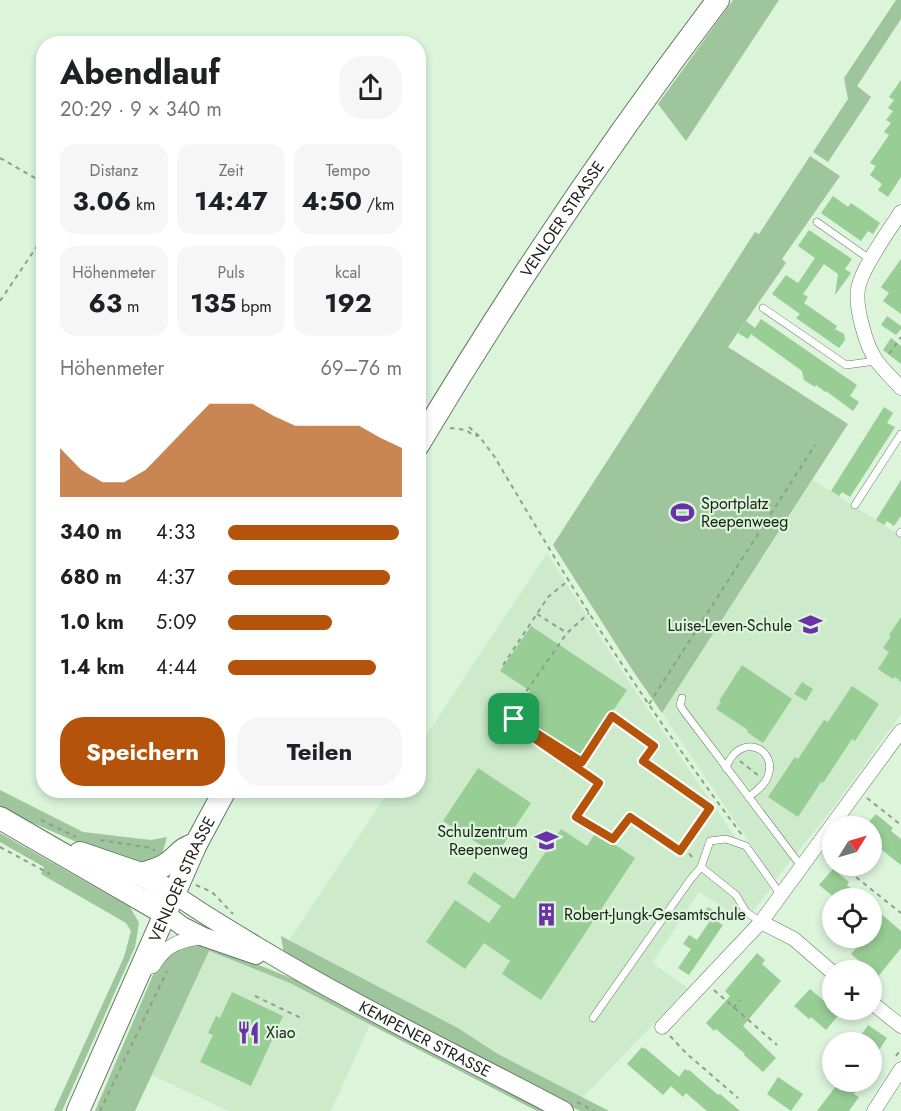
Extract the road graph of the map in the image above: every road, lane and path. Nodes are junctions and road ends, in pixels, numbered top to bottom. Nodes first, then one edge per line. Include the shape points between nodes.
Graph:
1 (718, 0) edge
2 (0, 158) edge
3 (36, 178) edge
4 (900, 214) edge
5 (817, 222) dead end
6 (36, 248) edge
7 (871, 260) junction
8 (0, 301) edge
9 (763, 308) dead end
10 (901, 337) edge
11 (879, 364) junction
12 (901, 388) edge
13 (469, 426) dead end
14 (426, 432) edge
15 (901, 434) edge
16 (815, 446) dead end
17 (855, 504) dead end
18 (569, 580) junction
19 (589, 613) junction
20 (537, 614) junction
21 (567, 633) junction
22 (503, 665) dead end
23 (682, 698) dead end
24 (649, 704) junction
25 (514, 719) junction
26 (901, 731) edge
27 (733, 755) junction
28 (726, 768) junction
29 (765, 780) junction
30 (857, 790) junction
31 (749, 797) junction
32 (221, 798) edge
33 (0, 818) edge
34 (901, 825) edge
35 (37, 829) junction
36 (743, 836) dead end
37 (76, 837) dead end
38 (98, 840) dead end
39 (0, 847) edge
40 (683, 847) junction
41 (801, 866) junction
42 (701, 867) junction
43 (50, 874) dead end
44 (855, 876) edge
45 (172, 887) junction
46 (781, 895) junction
47 (901, 913) edge
48 (234, 914) dead end
49 (760, 922) junction
50 (204, 937) junction
51 (822, 963) edge
52 (286, 964) junction
53 (169, 966) dead end
54 (141, 969) junction
55 (705, 982) junction
56 (255, 996) dead end
57 (740, 1000) dead end
58 (734, 1008) junction
59 (882, 1011) edge
60 (301, 1018) dead end
61 (593, 1018) dead end
62 (901, 1026) edge
63 (662, 1028) joint
64 (777, 1045) dead end
65 (901, 1069) edge
66 (738, 1098) dead end
67 (569, 1106) edge
68 (78, 1111) edge
69 (100, 1111) edge
70 (594, 1111) edge
71 (874, 1111) edge

1 - 14 main road, VENLOER STRASSE via 589,179
2 - 3 path
4 - 7 street
5 - 7 lane
6 - 8 path
7 - 11 street via 858,290 859,313 869,348
9 - 11 lane via 846,365
10 - 11 path
11 - 12 street
13 - 18 path via 490,451
15 - 17 lane
16 - 24 path
18 - 19 path
18 - 20 path via 548,597
19 - 21 path
19 - 24 path
20 - 21 path
20 - 22 path
21 - 25 path via 509,716
23 - 28 lane via 680,705
24 - 36 path
25 - 40 path via 512,723 599,783 576,817 613,839 630,817 680,851
25 - 40 path via 582,762 612,716 654,746 643,761 710,808
26 - 30 street
27 - 28 lane
27 - 29 path
27 - 29 lane via 747,746 758,748 769,764
28 - 31 lane
29 - 31 lane
30 - 34 path
30 - 41 street
31 - 41 lane
32 - 45 main road, VENLOER STRASSE via 196,844 183,848 176,857
33 - 35 main road, KEMPENER STRASSE
35 - 37 path
35 - 45 main road, KEMPENER STRASSE
35 - 45 main road, KEMPENER STRASSE
38 - 45 path via 152,848
39 - 43 path
40 - 42 path
41 - 46 street
42 - 46 lane via 710,842 726,839 746,846
42 - 49 lane via 736,895 746,912
42 - 61 lane
44 - 47 path
45 - 48 path via 192,883 212,892
45 - 50 street, KEMPENER STRASSE via 182,926
45 - 52 street, KEMPENER STRASSE via 198,910
45 - 54 main road, VENLOER STRASSE
46 - 49 street
49 - 51 street via 794,939
49 - 55 street
50 - 52 street, KEMPENER STRASSE
50 - 54 street, VENLOER STRASSE via 175,943 153,966
52 - 67 street, KEMPENER STRASSE via 405,1030
53 - 69 path
54 - 68 main road, VENLOER STRASSE
55 - 58 path
55 - 63 street
56 - 60 path
57 - 58 path
58 - 64 path
59 - 62 street
63 - 66 path
65 - 71 street
67 - 70 path

